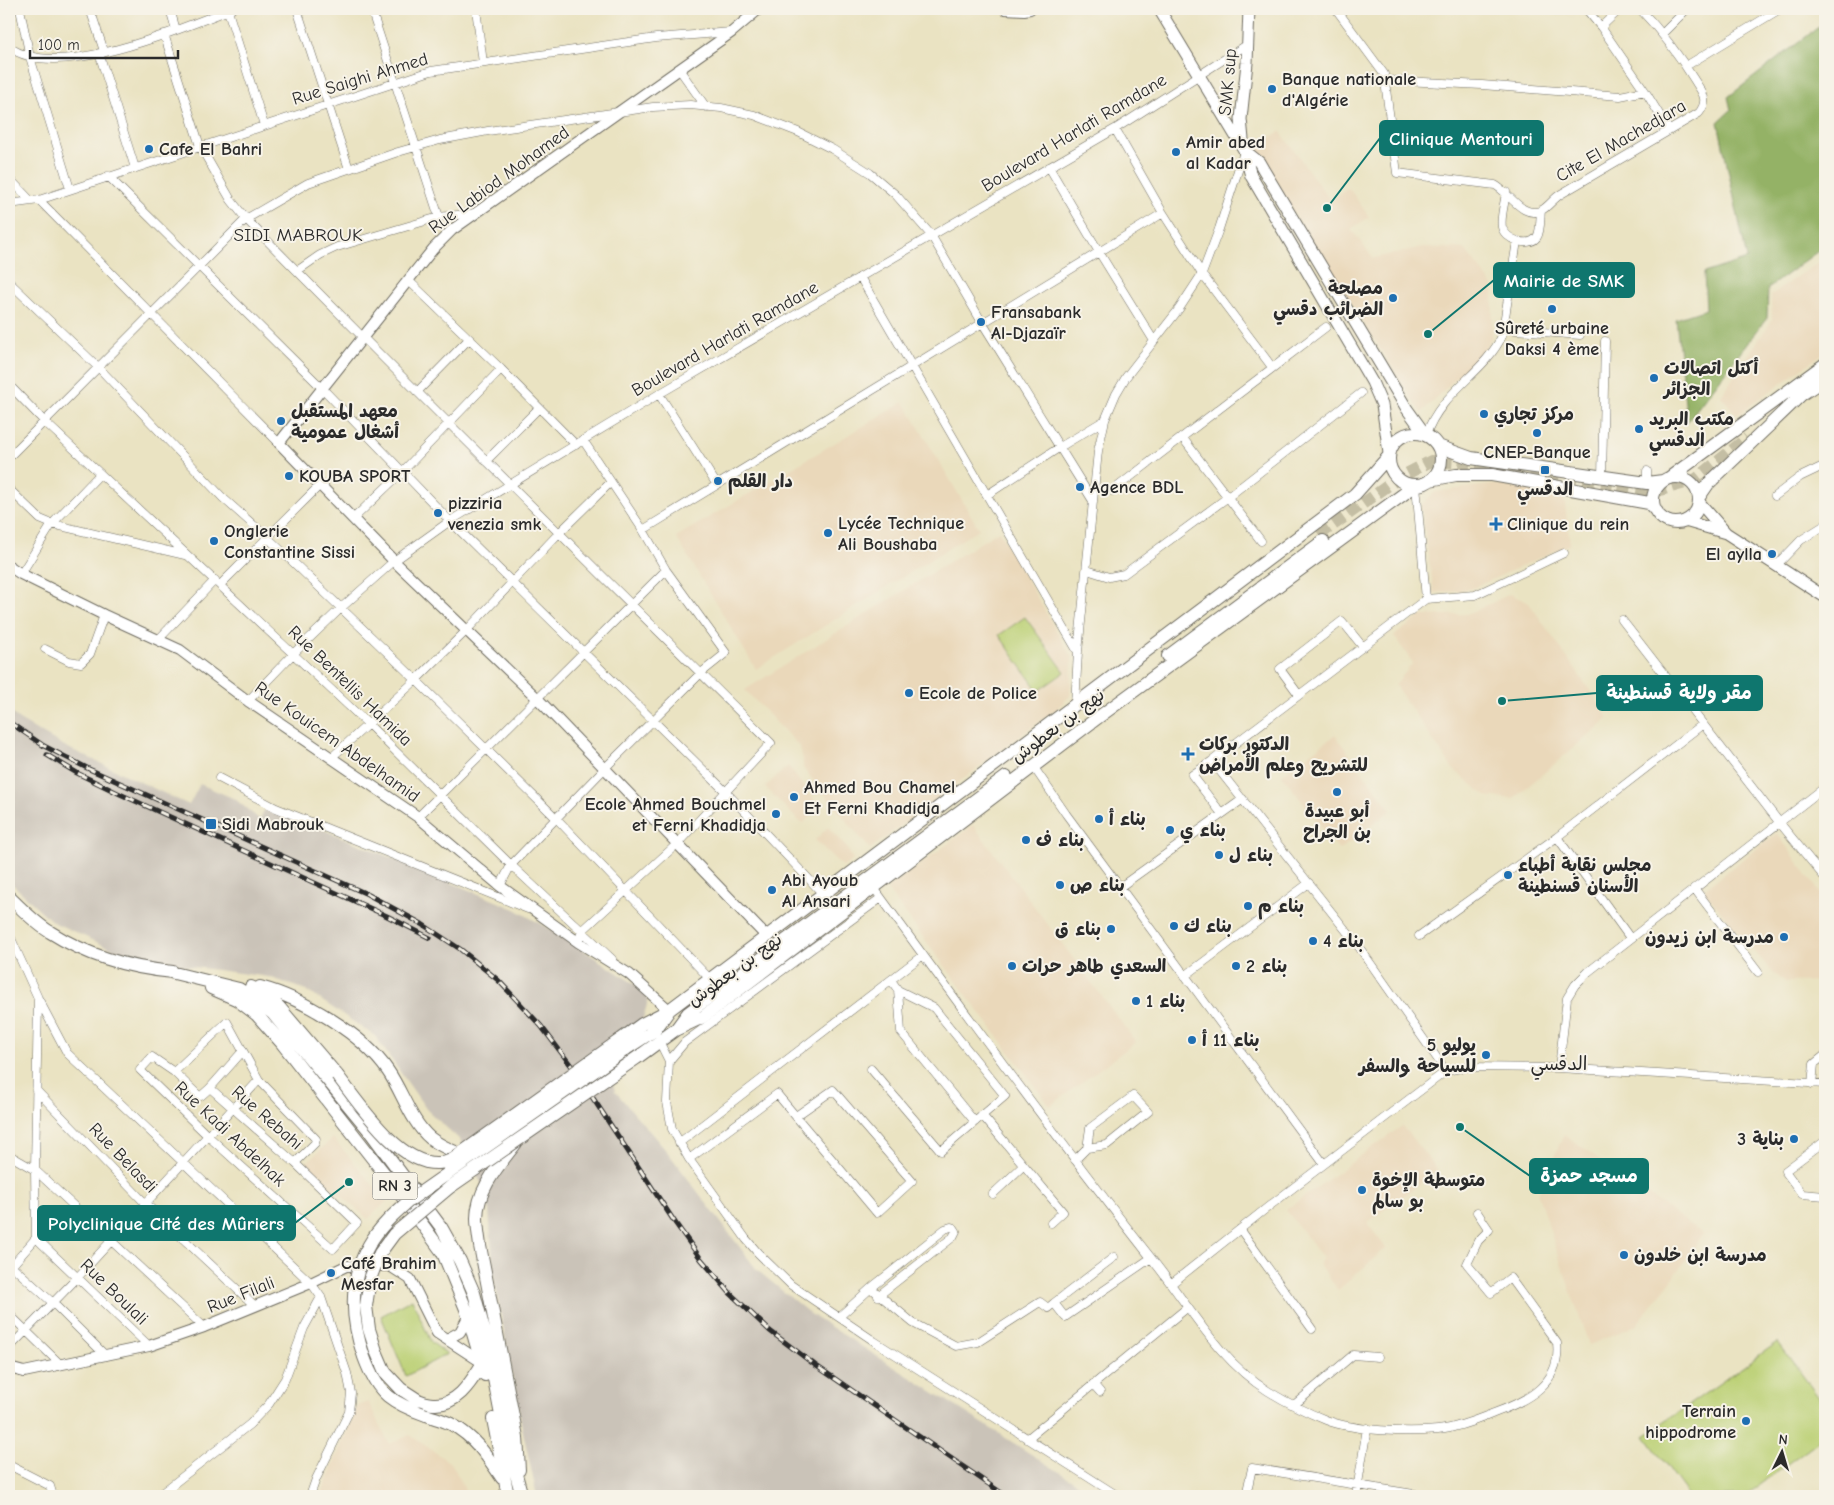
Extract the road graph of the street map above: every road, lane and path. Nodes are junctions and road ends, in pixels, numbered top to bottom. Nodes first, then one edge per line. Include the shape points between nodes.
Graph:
1 (20, 9) edge
2 (90, 9) edge
3 (170, 9) edge
4 (297, 9) edge
5 (371, 9) edge
6 (476, 9) edge
7 (759, 9) edge
8 (1006, 9) edge
9 (1030, 9) edge
10 (1160, 9) edge
11 (1249, 9) edge
12 (1336, 9) edge
13 (1586, 9) edge
14 (1620, 9) edge
15 (1640, 9) edge
16 (1687, 9) edge
17 (1780, 9) edge
18 (230, 10) edge
19 (1601, 27) junction
20 (176, 30) junction
21 (732, 32) junction
22 (164, 34) junction
23 (1662, 34) junction
24 (1248, 44) junction
25 (9, 47) edge
26 (101, 52) junction
27 (30, 57) junction
28 (483, 63) junction
29 (1686, 66) junction
30 (679, 70) junction
31 (1200, 75) junction
32 (1385, 80) junction
33 (395, 82) junction
34 (1645, 91) junction
35 (329, 104) junction
36 (706, 107) junction
37 (617, 114) junction
38 (264, 125) junction
39 (1115, 129) junction
40 (1669, 130) junction
41 (200, 146) junction
42 (417, 147) junction
43 (1244, 150) junction
44 (1049, 167) junction
45 (135, 168) junction
46 (349, 169) junction
47 (108, 176) junction
48 (9, 178) edge
49 (70, 189) junction
50 (1506, 192) junction
51 (35, 201) junction
52 (9, 204) edge
53 (1541, 210) junction
54 (476, 213) junction
55 (1163, 213) junction
56 (439, 216) junction
57 (246, 219) junction
58 (931, 235) junction
59 (1517, 242) junction
60 (1099, 252) junction
61 (200, 267) junction
62 (297, 271) junction
63 (1202, 274) junction
64 (860, 277) junction
65 (408, 280) junction
66 (9, 282) edge
67 (152, 314) junction
68 (983, 324) junction
69 (1326, 327) dead end
70 (1504, 328) junction
71 (1580, 335) dead end
72 (362, 338) junction
73 (469, 339) junction
74 (1154, 341) junction
75 (1605, 342) dead end
76 (1825, 364) edge
77 (912, 367) junction
78 (1272, 367) junction
79 (99, 368) junction
80 (501, 369) junction
81 (1825, 371) edge
82 (1825, 379) edge
83 (9, 385) edge
84 (323, 389) junction
85 (417, 392) junction
86 (1361, 392) dead end
87 (659, 394) junction
88 (539, 408) junction
89 (1105, 420) junction
90 (45, 422) junction
91 (449, 424) junction
92 (1425, 435) junction
93 (1182, 437) junction
94 (1747, 438) tunnel mouth
95 (279, 443) junction
96 (580, 443) junction
97 (1438, 446) junction
98 (1060, 447) junction
99 (1389, 454) junction
100 (9, 457) edge
101 (486, 461) junction
102 (1825, 465) edge
103 (402, 472) junction
104 (100, 474) junction
105 (1602, 477) junction
106 (1430, 480) junction
107 (1666, 480) junction
108 (611, 482) junction
109 (320, 484) junction
110 (510, 484) junction
111 (717, 485) junction
112 (1416, 485) junction
113 (9, 489) edge
114 (1112, 491) dead end
115 (987, 495) junction
116 (1775, 496) dead end
117 (1228, 497) junction
118 (1699, 499) junction
119 (1093, 501) junction
120 (1657, 512) junction
121 (353, 519) junction
122 (450, 521) junction
123 (1685, 521) junction
124 (52, 524) junction
125 (1825, 525) edge
126 (643, 530) junction
127 (559, 533) junction
128 (1726, 533) junction
129 (267, 538) junction
130 (1262, 541) dead end
131 (1564, 554) dead end
132 (186, 555) junction
133 (394, 561) junction
134 (9, 566) edge
135 (1777, 566) junction
136 (666, 570) junction
137 (1087, 570) junction
138 (21, 574) junction
139 (512, 581) junction
140 (218, 582) junction
141 (1825, 597) edge
142 (1426, 599) junction
143 (632, 604) junction
144 (341, 608) junction
145 (104, 615) junction
146 (1622, 620) dead end
147 (466, 631) junction
148 (158, 640) junction
149 (1363, 647) junction
150 (45, 649) dead end
151 (584, 652) junction
152 (1078, 652) junction
153 (293, 654) junction
154 (700, 673) junction
155 (416, 680) junction
156 (1299, 695) junction
157 (537, 698) junction
158 (248, 701) junction
159 (1075, 705) junction
160 (652, 720) junction
161 (368, 724) junction
162 (1703, 724) junction
163 (487, 750) junction
164 (331, 758) junction
165 (1212, 760) junction
166 (1033, 766) junction
167 (604, 769) junction
168 (219, 778) dead end
169 (1825, 787) edge
170 (726, 792) junction
171 (440, 796) junction
172 (1243, 799) junction
173 (1222, 814) junction
174 (418, 817) junction
175 (557, 819) junction
176 (1779, 822) junction
177 (1557, 837) junction
178 (677, 844) junction
179 (511, 865) junction
180 (1825, 878) edge
181 (1309, 884) junction
182 (500, 886) junction
183 (1120, 887) junction
184 (1694, 888) junction
185 (626, 891) junction
186 (877, 893) junction
187 (823, 894) junction
188 (9, 897) edge
189 (538, 913) junction
190 (9, 934) edge
191 (580, 936) junction
192 (768, 936) junction
193 (1419, 936) dead end
194 (1630, 938) junction
195 (923, 956) junction
196 (166, 971) junction
197 (1758, 972) dead end
198 (1185, 976) junction
199 (713, 977) junction
200 (891, 980) junction
201 (243, 983) junction
202 (898, 990) junction
203 (38, 998) junction
204 (669, 1010) junction
205 (675, 1030) junction
206 (659, 1041) junction
207 (623, 1044) junction
208 (242, 1052) junction
209 (1825, 1055) edge
210 (154, 1057) joint
211 (669, 1061) junction
212 (871, 1068) dead end
213 (1559, 1068) junction
214 (1446, 1071) junction
215 (174, 1072) junction
216 (259, 1080) junction
217 (1812, 1084) junction
218 (1825, 1084) edge
219 (210, 1088) junction
220 (36, 1090) junction
221 (232, 1109) junction
222 (796, 1116) junction
223 (982, 1116) junction
224 (975, 1122) junction
225 (208, 1136) junction
226 (519, 1139) junction
227 (1825, 1141) edge
228 (679, 1142) junction
229 (1087, 1148) junction
230 (460, 1154) junction
231 (9, 1155) edge
232 (689, 1159) junction
233 (1075, 1160) junction
234 (295, 1163) junction
235 (183, 1164) junction
236 (1324, 1164) junction
237 (1024, 1165) junction
238 (35, 1170) junction
239 (993, 1194) dead end
240 (1825, 1196) edge
241 (146, 1203) junction
242 (1477, 1212) dead end
243 (357, 1223) joint
244 (1051, 1223) dead end
245 (1240, 1229) junction
246 (36, 1238) junction
247 (111, 1241) junction
248 (916, 1252) junction
249 (1114, 1257) dead end
250 (1151, 1258) junction
251 (922, 1260) junction
252 (10, 1268) edge
253 (77, 1278) junction
254 (311, 1283) junction
255 (1171, 1284) junction
256 (871, 1288) junction
257 (878, 1296) junction
258 (321, 1297) junction
259 (53, 1303) junction
260 (1054, 1303) junction
261 (255, 1306) junction
262 (1188, 1307) junction
263 (9, 1314) edge
264 (468, 1317) junction
265 (839, 1317) junction
266 (204, 1327) junction
267 (1312, 1329) dead end
268 (26, 1330) junction
269 (447, 1339) junction
270 (148, 1346) junction
271 (9, 1348) edge
272 (106, 1356) junction
273 (1378, 1357) dead end
274 (483, 1363) junction
275 (61, 1365) junction
276 (9, 1368) edge
277 (1093, 1384) junction
278 (1100, 1392) dead end
279 (1294, 1405) junction
280 (1367, 1428) junction
281 (1027, 1439) junction
282 (9, 1465) edge
283 (505, 1482) junction
284 (1358, 1485) junction
285 (53, 1496) edge
286 (158, 1496) edge
287 (310, 1496) edge
288 (508, 1496) edge
289 (522, 1496) edge
290 (1118, 1496) edge
291 (1246, 1496) edge
292 (1356, 1496) edge
293 (1426, 1496) edge

1 - 27 street
2 - 26 street
3 - 20 street
4 - 35 street
5 - 33 street
6 - 28 street
7 - 21 street, Rue Labiod Mohamed
8 - 9 street
10 - 31 main road
11 - 24 main road, SMK sup
12 - 32 street via 1384,74
13 - 19 street
14 - 19 street
15 - 23 street, Cite El Machedjara
16 - 23 street
17 - 29 street
18 - 20 street
18 - 38 street
19 - 34 street
20 - 22 street
21 - 28 street, Rue Saighi Ahmed via 656,38
21 - 30 street, Rue Labiod Mohamed
22 - 26 street via 139,44
22 - 41 street
23 - 29 street, Cite El Machedjara
24 - 31 street, Boulevard Harlati Ramdane
24 - 43 main road, SMK sup via 1241,119
25 - 27 street
26 - 27 street via 78,57
26 - 45 street
27 - 49 street
28 - 33 street, Rue Saighi Ahmed via 431,71
29 - 40 street, Cite El Machedjara via 1703,94 1703,106 1700,113
30 - 36 street
30 - 37 street, Rue Labiod Mohamed
31 - 39 street, Boulevard Harlati Ramdane
31 - 43 main road
32 - 34 street via 1620,96
32 - 50 street via 1398,173 1487,183
33 - 35 street, Rue Saighi Ahmed
33 - 42 street
34 - 40 street
35 - 38 street, Rue Saighi Ahmed
35 - 46 street
36 - 37 street via 653,107
36 - 58 street via 754,116 832,149 896,195
37 - 42 street via 488,131
37 - 54 street, Rue Labiod Mohamed
38 - 41 street, Rue Saighi Ahmed
39 - 44 street, Boulevard Harlati Ramdane
39 - 55 street
40 - 53 street, Cite El Machedjara via 1561,194
41 - 45 street, Rue Saighi Ahmed
41 - 57 street via 231,200
42 - 46 street
42 - 56 street
43 - 63 street
43 - 92 main road via 1259,162
43 - 99 main road via 1250,176 1378,393
44 - 58 street, Boulevard Harlati Ramdane
44 - 60 street
45 - 47 street, Rue Saighi Ahmed
46 - 57 street via 308,183
47 - 49 street, Rue Saighi Ahmed
47 - 61 street
48 - 51 street
49 - 51 street, Rue Saighi Ahmed
50 - 53 street via 1524,209 1530,212
50 - 59 street via 1502,228 1508,238
51 - 52 street, Rue Saighi Ahmed
51 - 67 street
53 - 59 street via 1536,238
54 - 56 street
54 - 65 street, Rue Labiod Mohamed via 433,248
55 - 60 street
55 - 63 street
56 - 62 street via 336,247
57 - 61 street
57 - 62 street
58 - 64 street, Boulevard Harlati Ramdane
58 - 68 street
59 - 70 street
60 - 68 street
60 - 74 street
61 - 67 street
61 - 84 street
62 - 72 street
63 - 74 street
63 - 78 street
64 - 77 street
64 - 87 street, Boulevard Harlati Ramdane
65 - 72 street, Rue Labiod Mohamed
65 - 73 street
66 - 79 street
67 - 79 street
67 - 95 street
68 - 77 street
68 - 98 street
69 - 78 street
70 - 71 street
70 - 92 street via 1496,349 1435,413
72 - 84 street, Rue Labiod Mohamed
72 - 85 street
73 - 80 street
73 - 85 street
74 - 89 street via 1116,394
75 - 105 street
76 - 107 main road
77 - 111 street
77 - 115 street
78 - 93 street
79 - 90 street
79 - 129 street via 223,498
80 - 88 street
80 - 91 street
81 - 94 main road via 1798,390
82 - 118 main road via 1802,394 1708,484
83 - 90 street, Rue Bentellis Hamida
84 - 95 street, Rue Labiod Mohamed
84 - 103 street
85 - 91 street
86 - 117 street
87 - 96 street, Boulevard Harlati Ramdane
87 - 111 street
88 - 96 street
88 - 101 street
89 - 98 street
89 - 119 street
90 - 100 street
90 - 104 street, Rue Bentellis Hamida
91 - 101 street
91 - 103 street
92 - 97 main road
92 - 99 main road via 1406,434 1395,441
93 - 114 street
93 - 117 street
95 - 109 street
96 - 108 street
96 - 110 street, Boulevard Harlati Ramdane
97 - 105 main road via 1471,458
97 - 106 main road via 1441,461 1436,475
98 - 115 street
98 - 119 street
99 - 112 main road via 1389,463 1396,476
99 - 159 main road, نهج بن بعطوش via 1355,494
101 - 110 street
102 - 116 street
103 - 121 street
103 - 122 street
104 - 124 street
104 - 132 street, Rue Bentellis Hamida
105 - 107 main road
106 - 112 main road
106 - 120 main road via 1456,475 1492,475 1649,503
107 - 118 main road via 1682,478 1689,481
107 - 120 main road via 1655,491
108 - 126 street
108 - 127 street
109 - 121 street
109 - 129 street
110 - 122 street, Boulevard Harlati Ramdane
110 - 127 street
111 - 126 street
112 - 142 street
112 - 166 main road, نهج بن بعطوش
113 - 124 street via 40,520
115 - 152 street
117 - 130 street
117 - 137 street via 1124,574 1103,576
118 - 123 main road via 1694,515
118 - 128 main road
119 - 137 street
120 - 123 main road via 1674,523
121 - 133 street
122 - 133 street, Boulevard Harlati Ramdane
122 - 139 street
123 - 128 main road
124 - 132 street
124 - 138 street
125 - 135 street via 1801,540
126 - 136 street
127 - 139 street
127 - 143 street
128 - 135 main road
129 - 140 street
129 - 144 street
131 - 142 street via 1475,595
132 - 140 street, Rue Bentellis Hamida
133 - 144 street, Boulevard Harlati Ramdane
133 - 147 street
134 - 138 street, Rue Kouicem Abdelhamid
135 - 141 main road
136 - 143 street
136 - 154 street via 726,653
137 - 152 street
138 - 145 street, Rue Kouicem Abdelhamid
139 - 147 street
139 - 151 street
140 - 148 street
140 - 153 street, Rue Bentellis Hamida
142 - 149 street
143 - 151 street
143 - 154 street
144 - 153 street, Boulevard Harlati Ramdane
144 - 155 street
145 - 148 street, Rue Kouicem Abdelhamid
145 - 150 street via 90,654 81,663 69,662
146 - 162 street
147 - 155 street
147 - 157 street
148 - 158 street, Rue Kouicem Abdelhamid via 180,650
149 - 156 street
149 - 156 street via 1342,621 1280,669
151 - 157 street
151 - 160 street
152 - 159 street
153 - 158 street, Boulevard Harlati Ramdane
153 - 161 street, Rue Bentellis Hamida
154 - 160 street
154 - 170 street via 771,743
155 - 161 street
155 - 163 street
156 - 165 street
157 - 163 street
157 - 167 street
158 - 164 street, Rue Kouicem Abdelhamid
159 - 187 main road, نهج بن بعطوش
160 - 167 street
160 - 170 street
161 - 164 street
161 - 171 street, Rue Bentellis Hamida
162 - 176 street
162 - 177 street
163 - 171 street
163 - 175 street
164 - 174 street, Rue Kouicem Abdelhamid
165 - 172 street
165 - 173 street via 1192,775
166 - 183 street
166 - 186 main road, نهج بن بعطوش
167 - 175 street
167 - 178 street
168 - 189 street via 276,808
169 - 176 street
170 - 178 street
170 - 187 street
171 - 174 street
171 - 179 street, Rue Bentellis Hamida
172 - 173 street
172 - 181 street
173 - 183 street
174 - 182 street, Rue Kouicem Abdelhamid
175 - 179 street
175 - 185 street
176 - 180 street
176 - 184 street
177 - 193 street
177 - 194 street
178 - 185 street
178 - 192 street
179 - 182 street
179 - 191 street, Rue Bentellis Hamida
181 - 198 street
181 - 214 street via 1359,947
182 - 189 street, Rue Kouicem Abdelhamid
183 - 198 street
184 - 194 street
184 - 197 street
185 - 191 street
185 - 199 street
186 - 195 street
186 - 205 main road, نهج بن بعطوش via 703,1017
186 - 211 street via 685,1042
187 - 192 main road, نهج بن بعطوش
188 - 196 main road, RN 3 via 48,931 76,947 139,967
189 - 191 street, Rue Kouicem Abdelhamid
190 - 203 street
191 - 204 street, Rue Kouicem Abdelhamid
192 - 199 main road, نهج بن بعطوش
194 - 213 street via 1588,972 1566,998
195 - 200 street
195 - 233 street
196 - 201 main road via 226,976
196 - 264 main road, RN 3 via 236,999 257,1015 281,1042 443,1253
196 - 289 main road, RN 3 via 239,989 273,1014 368,1129 441,1228 474,1293 504,1431
198 - 236 street
199 - 204 main road
199 - 205 main road, نهج بن بعطوش via 780,933 1321,538 688,1014
200 - 202 street
200 - 228 street
201 - 230 main road via 281,993 336,1023 370,1048 388,1070 412,1114 430,1138
201 - 230 main road, bridge via 279,1007 366,1112 408,1154 438,1164 449,1162
202 - 223 street via 934,1008 1004,1096
202 - 224 street via 901,1032
203 - 220 street
203 - 235 street via 67,1053
204 - 207 main road via 655,1030
205 - 206 main road
206 - 211 street
206 - 226 main road, bridge
207 - 230 main road, bridge
207 - 283 main road, bridge via 410,1200 386,1221 368,1246 358,1269 354,1294 356,1335 374,1379 387,1395 406,1408 451,1424 466,1434 481,1448
208 - 215 street via 226,1022
208 - 216 street
208 - 219 street
209 - 217 street via 1814,1064
210 - 215 street, Rue Rebahi
210 - 225 street, Rue Kadi Abdelhak via 140,1070
211 - 228 street via 668,1115
212 - 224 street via 942,1150
213 - 214 street via 1466,1067
213 - 217 street
214 - 236 street
215 - 219 street, Rue Rebahi via 199,1096
216 - 221 street
216 - 234 street via 316,1139
217 - 218 street
219 - 221 street, Rue Rebahi
220 - 238 street
220 - 241 street, Rue Belasdi
221 - 225 street
221 - 234 street, Rue Rebahi
222 - 222 street via 877,1213 912,1180 833,1090
222 - 232 street via 777,1094
223 - 224 street
223 - 237 street
225 - 235 street
225 - 243 street, Rue Kadi Abdelhak via 333,1249
226 - 274 main road, bridge via 450,1188 394,1234 380,1253 370,1280 366,1306 369,1329 385,1372 402,1389 418,1400 434,1405 448,1402 463,1393
226 - 289 main road, RN 3 via 492,1176 482,1195 477,1216 480,1246 518,1437
227 - 240 street via 1784,1172 1802,1194
228 - 232 street
229 - 229 street via 1107,1145 1148,1112 1134,1096 1090,1128
229 - 233 street
231 - 238 street
232 - 265 street via 758,1253 791,1285
233 - 250 street
234 - 243 street, Rue Rebahi
235 - 241 street
235 - 254 street
236 - 245 street
237 - 239 street
237 - 244 street via 1063,1212
238 - 246 street
238 - 247 street
241 - 247 street
241 - 261 street, Rue Belasdi
242 - 280 street via 1489,1230 1478,1241 1468,1264 1491,1293 1510,1278 1557,1343 1559,1356 1554,1372 1542,1387 1518,1404 1473,1422 1439,1430
245 - 255 street
245 - 267 street
246 - 252 street
246 - 253 street, Rue Boulali
247 - 253 street
247 - 266 street
248 - 251 street
248 - 251 street via 945,1228 954,1228 953,1237
248 - 256 street
249 - 260 street
250 - 255 street
250 - 260 street via 1065,1317
251 - 257 street
252 - 259 street
253 - 259 street
253 - 270 street, Rue Boulali
254 - 258 street
254 - 261 street, Rue Filali
254 - 269 street, Rue Filali via 346,1266 390,1266 410,1278 437,1333
255 - 262 street
256 - 257 street
256 - 265 street
257 - 260 street via 913,1323 956,1346 978,1342 1040,1302 1048,1308
258 - 286 street via 270,1404 250,1424
258 - 287 street via 352,1393 349,1412
259 - 268 street
259 - 272 street
261 - 266 street, Rue Filali
262 - 277 street
262 - 279 street via 1242,1373
263 - 268 street
264 - 269 street via 460,1332
264 - 274 main road, RN 3
265 - 281 street
266 - 270 street, Rue Filali
268 - 271 street
268 - 275 street
269 - 274 street, Rue Filali
270 - 272 street, Rue Filali
272 - 275 street, Rue Filali
273 - 279 street via 1353,1355
274 - 283 main road, RN 3
275 - 276 street, Rue Filali via 24,1372
277 - 278 street
277 - 281 street
279 - 280 street via 1327,1420
280 - 284 street
281 - 290 street
282 - 285 street via 50,1486
283 - 288 main road, RN 3
284 - 291 street via 1252,1468
284 - 292 street
284 - 293 street

